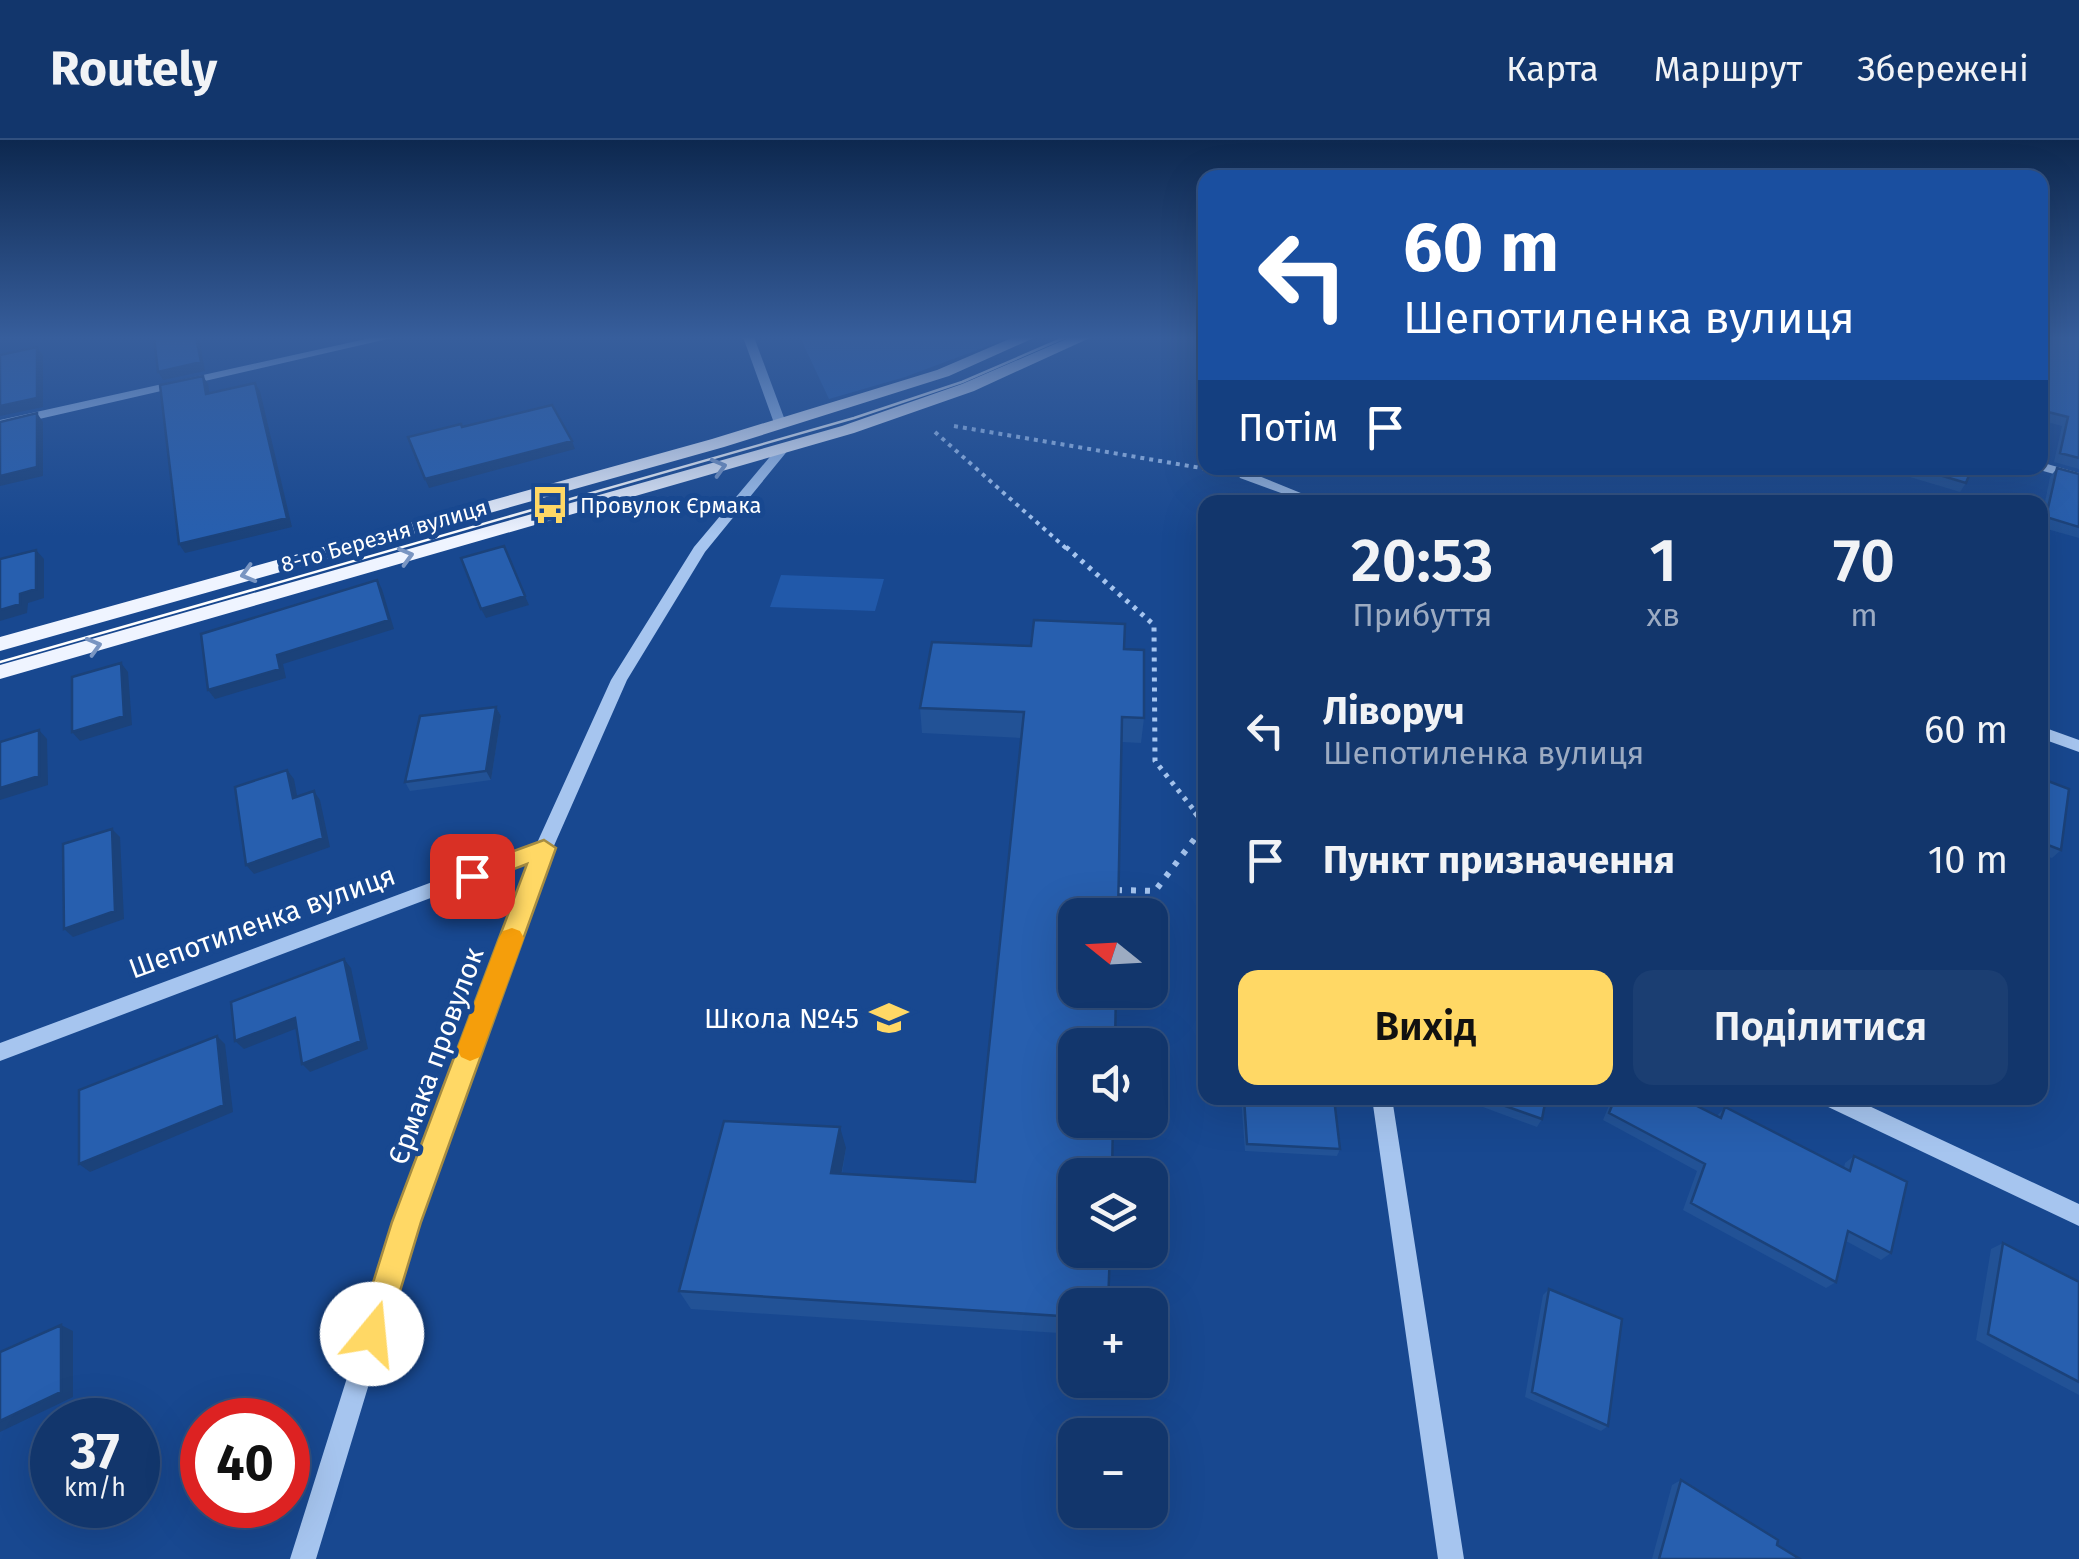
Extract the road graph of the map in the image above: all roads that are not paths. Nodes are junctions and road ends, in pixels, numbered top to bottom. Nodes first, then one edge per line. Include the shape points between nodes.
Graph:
1 (93, 403) edge
2 (773, 403) edge
3 (844, 403) edge
4 (927, 403) edge
5 (780, 423) junction
6 (0, 424) edge
7 (783, 449) junction
8 (2048, 468) edge
9 (1249, 475) edge
10 (2079, 477) edge
11 (1285, 495) edge
12 (0, 644) edge
13 (0, 672) edge
14 (2048, 735) edge
15 (2079, 746) edge
16 (544, 848) junction
17 (0, 1052) edge
18 (1383, 1105) edge
19 (1846, 1105) edge
20 (2079, 1215) edge
21 (303, 1559) edge
22 (1450, 1559) edge

1 - 6 street
2 - 5 street
3 - 5 main road, 8-го Березня вулиця
4 - 7 main road, 8-го Березня вулиця
5 - 7 main road
5 -> 12 main road, 8-го Березня вулиця
13 -> 7 main road, 8-го Березня вулиця
7 - 16 street, Єрмака провулок via 699,550 619,680
8 - 10 street
9 - 11 street
14 - 15 street
16 - 17 street, Шепотиленка вулиця
16 - 21 street, Єрмака провулок via 407,1222
18 - 22 street
19 - 20 street

